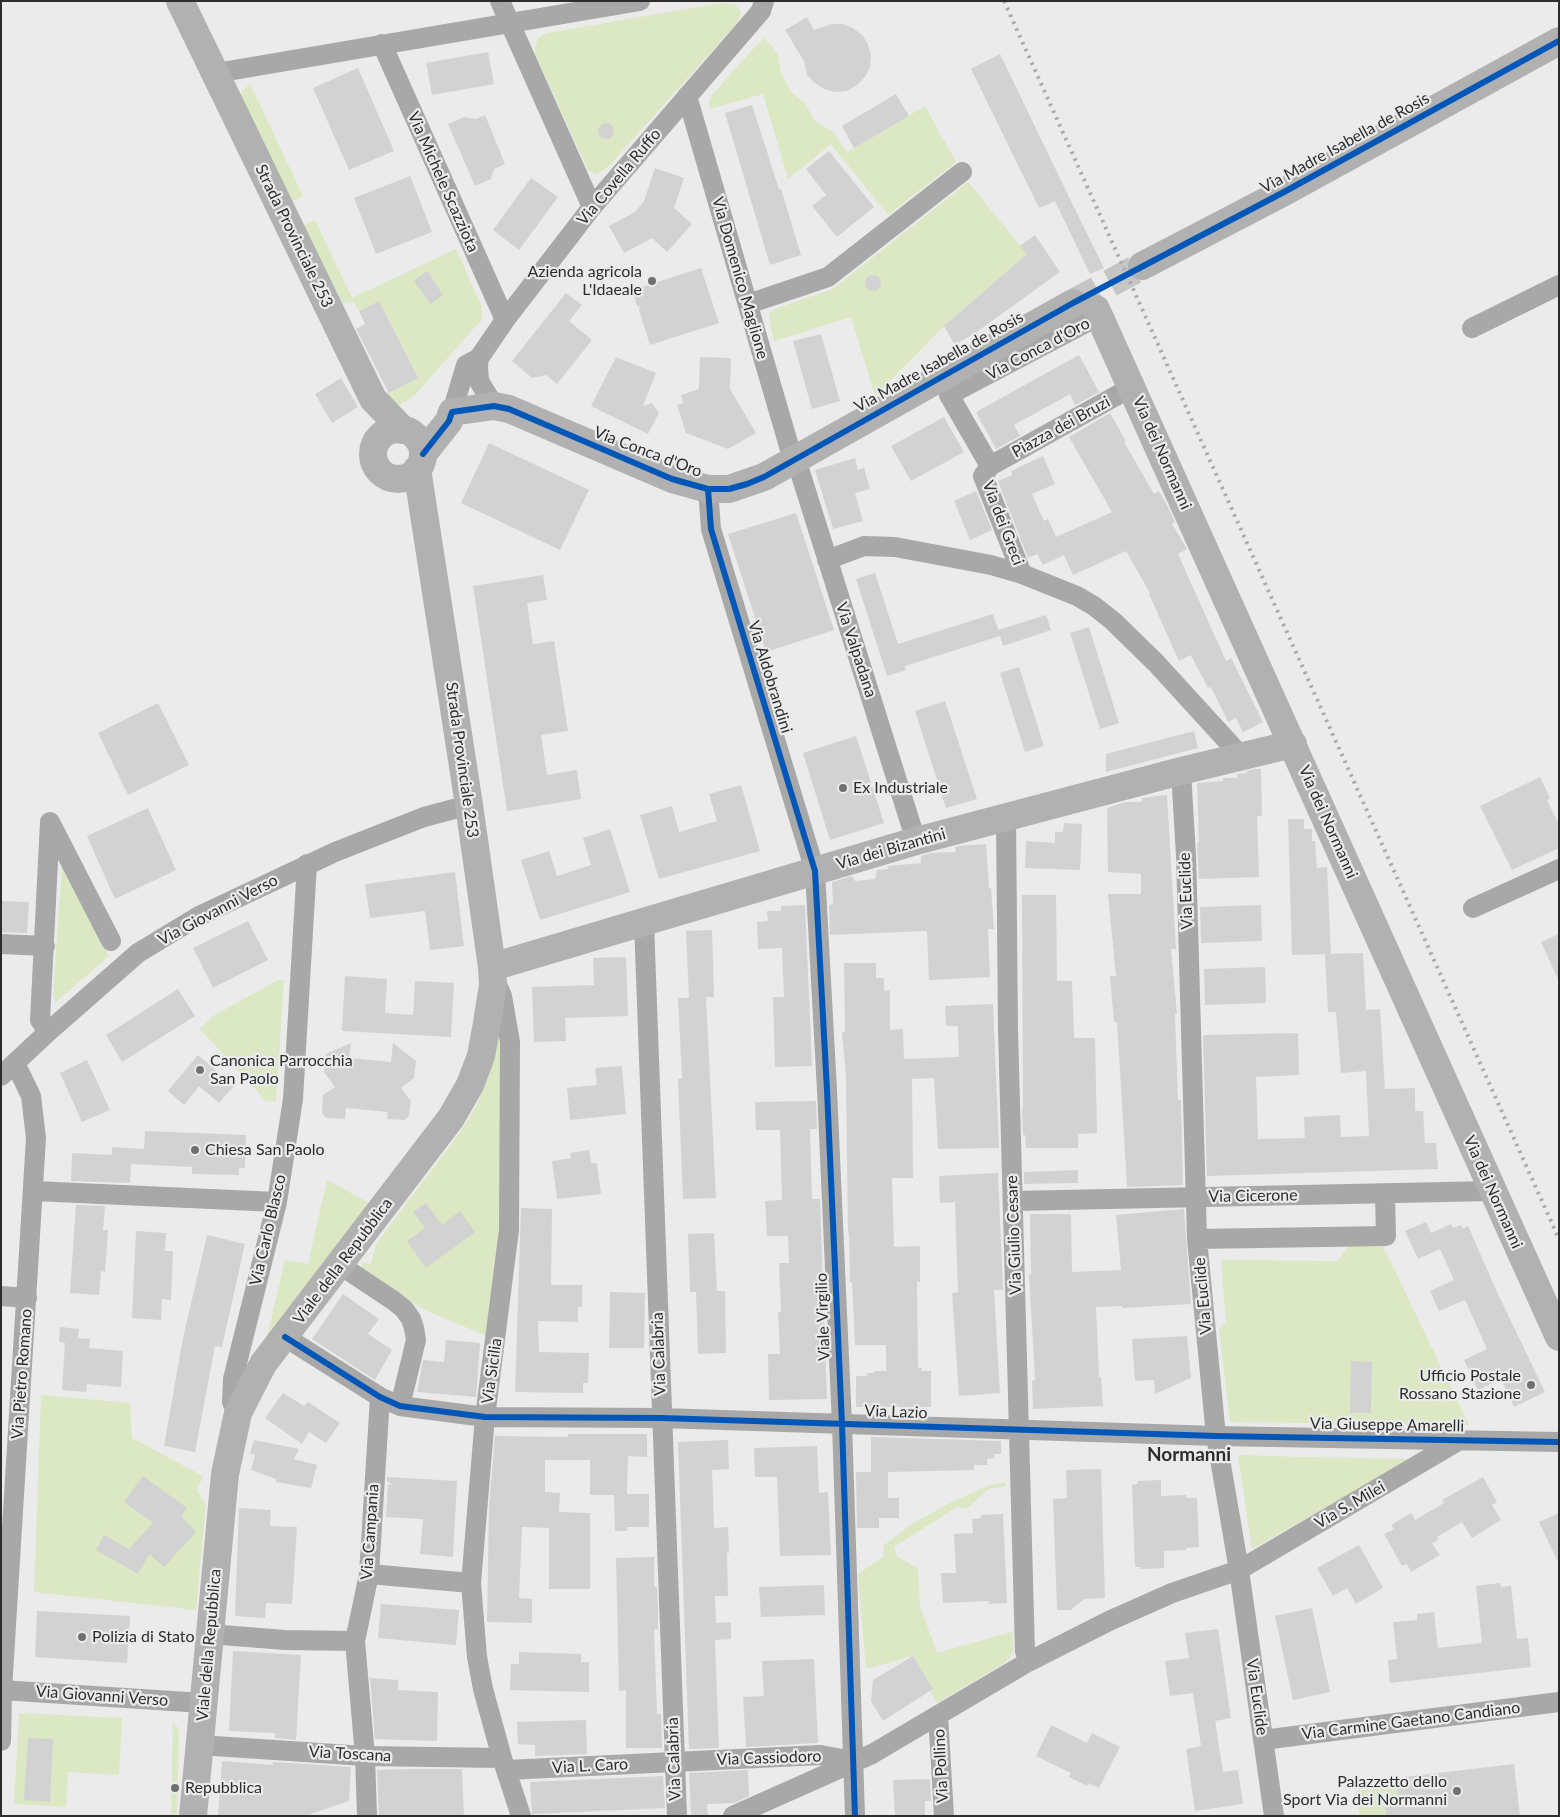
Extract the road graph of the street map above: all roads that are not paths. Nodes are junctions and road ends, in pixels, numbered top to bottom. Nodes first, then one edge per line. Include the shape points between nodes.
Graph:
1 (180, 1) edge
2 (500, 1) edge
3 (640, 1) edge
4 (764, 1) edge
5 (509, 23) junction
6 (1559, 41) edge
7 (382, 44) junction
8 (216, 73) junction
9 (687, 96) junction
10 (962, 172) dead end
11 (592, 207) junction
12 (1142, 266) tunnel mouth
13 (1559, 285) edge
14 (748, 304) junction
15 (1090, 309) junction
16 (505, 320) junction
17 (1472, 328) dead end
18 (479, 358) junction
19 (1132, 387) junction
20 (949, 395) joint
21 (373, 399) junction
22 (494, 406) junction
23 (450, 416) junction
24 (375, 444) junction
25 (819, 445) joint
26 (410, 453) junction
27 (793, 460) junction
28 (990, 466) junction
29 (708, 489) junction
30 (826, 560) junction
31 (1022, 574) junction
32 (1293, 744) junction
33 (1241, 756) junction
34 (1181, 771) junction
35 (469, 805) junction
36 (1006, 817) junction
37 (916, 841) junction
38 (307, 864) junction
39 (1559, 870) edge
40 (815, 871) junction
41 (1473, 908) dead end
42 (644, 923) junction
43 (111, 941) dead end
44 (1, 944) edge
45 (45, 946) junction
46 (492, 976) junction
47 (48, 1032) junction
48 (8, 1069) edge
49 (34, 1191) junction
50 (1492, 1191) junction
51 (1385, 1194) junction
52 (1195, 1198) junction
53 (1013, 1201) junction
54 (277, 1202) junction
55 (1197, 1239) junction
56 (340, 1265) junction
57 (1, 1296) edge
58 (26, 1298) junction
59 (247, 1322) junction
60 (285, 1337) junction
61 (1559, 1337) edge
62 (263, 1364) junction
63 (380, 1397) junction
64 (400, 1406) junction
65 (238, 1413) junction
66 (486, 1417) junction
67 (661, 1418) junction
68 (842, 1424) junction
69 (1019, 1430) junction
70 (1216, 1436) junction
71 (1460, 1440) junction
72 (1559, 1442) edge
73 (1239, 1570) junction
74 (370, 1574) junction
75 (471, 1583) junction
76 (209, 1634) junction
77 (355, 1641) junction
78 (1025, 1652) dead end
79 (2, 1690) edge
80 (1559, 1702) edge
81 (203, 1704) junction
82 (938, 1715) junction
83 (1263, 1740) junction
84 (1, 1741) edge
85 (199, 1745) junction
86 (365, 1756) junction
87 (852, 1761) junction
88 (674, 1762) junction
89 (504, 1764) junction
90 (193, 1816) edge
91 (367, 1816) edge
92 (521, 1816) edge
93 (677, 1816) edge
94 (733, 1816) edge
95 (854, 1816) edge
96 (944, 1816) edge
97 (1274, 1816) edge

1 - 8 street, Strada Provinciale 253
2 - 5 street
3 - 5 street
4 - 9 street, Via Covella Ruffo via 761,11
5 - 7 street
5 - 11 street
6 - 12 street, Via Madre Isabella de Rosis
7 - 8 street
7 - 16 street, Via Michele Scazziota
8 - 21 street, Strada Provinciale 253
9 - 11 street, Via Covella Ruffo
9 - 14 street, Via Domenico Maglione
10 - 14 street via 828,277
11 - 16 street, Via Covella Ruffo
13 - 17 street
14 - 27 street, Via Domenico Maglione
15 - 19 street, Via dei Normanni
15 - 20 street, Via Conca d'Oro
15 - 25 street, Via Madre Isabella de Rosis
16 - 18 street, Via Covella Ruffo
18 - 22 street via 480,381
18 - 23 street, Via Covella Ruffo via 466,365
19 - 28 street, Piazza dei Bruzi
19 - 32 street, Via dei Normanni
20 - 28 street, Via dei Greci
21 - 24 street, Strada Provinciale 253
21 - 26 street, Strada Provinciale 253
22 - 23 street
22 - 29 street, Via Conca d'Oro via 509,409 672,479
23 - 26 street via 422,427
24 - 26 street via 386,432 394,429
24 - 26 street, Strada Provinciale 253 via 377,467 388,477
25 - 27 street, Via Conca d'Oro
26 - 35 street, Strada Provinciale 253 via 428,536
27 - 29 street, Via Conca d'Oro via 747,484 729,489
27 - 30 street, Via Valpadana via 800,472
28 - 31 street, Via dei Greci via 983,476
29 - 40 street, Via Aldobrandini via 711,529
30 - 31 street via 864,546 884,545 963,558
30 - 37 street, Via Valpadana
31 - 33 street via 1062,589 1094,606 1156,663
32 - 33 street, Via dei Bizantini
32 - 50 street, Via dei Normanni
33 - 34 street, Via dei Bizantini
34 - 36 street, Via dei Bizantini
34 - 52 street, Via Euclide
35 - 38 street, Via Giovanni Verso via 424,817
35 - 46 street, Strada Provinciale 253
36 - 37 street, Via dei Bizantini
36 - 53 street, Via Giulio Cesare
37 - 40 street, Via dei Bizantini
38 - 47 street, Via Giovanni Verso via 199,916 138,954
38 - 54 street, Via Carlo Blasco via 293,1098
39 - 41 street
40 - 42 street, Via dei Bizantini
40 - 68 street, Viale Virgilio
42 - 46 street, Via dei Bizantini
42 - 67 street, Via Calabria
43 - 45 street via 50,822
44 - 45 street
45 - 47 street via 40,1020
46 - 56 street, Viale della Repubblica via 481,1056 470,1085 451,1118
46 - 66 street, Via Sicilia via 502,996 510,1042 509,1230
47 - 48 street, Via Giovanni Verso
48 - 49 street, Via Pietro Romano via 31,1096 36,1138
49 - 54 street
49 - 58 street, Via Pietro Romano
50 - 51 street, Via Cicerone
50 - 61 street, Via dei Normanni
51 - 52 street, Via Cicerone
51 - 55 street via 1386,1236
52 - 53 street, Via Cicerone
52 - 55 street, Via Euclide
53 - 69 street, Via Giulio Cesare
54 - 59 street, Via Carlo Blasco
55 - 70 street, Via Euclide
56 - 60 street, Viale della Repubblica
56 - 64 street via 404,1309 414,1328 416,1340
57 - 58 street
58 - 79 street, Via Pietro Romano
59 - 62 street
59 - 65 street, Via Carlo Blasco via 233,1379 232,1402
60 - 62 street, Viale della Repubblica
60 - 63 street, Via Lazio
62 - 65 street, Viale della Repubblica
63 - 64 street, Via Lazio
63 - 74 street, Via Campania
64 - 66 street, Via Lazio
65 - 76 street, Viale della Repubblica via 225,1474
66 - 67 street, Via Lazio
66 - 75 street, Via Sicilia
67 - 68 street, Via Lazio
67 - 88 street, Via Calabria
68 - 69 street, Via Lazio
68 - 87 street, Viale Virgilio
69 - 70 street, Via Lazio
69 - 78 street, Via Giulio Cesare
70 - 71 street, Via Giuseppe Amarelli
70 - 73 street, Via Euclide
71 - 72 street, Via Giuseppe Amarelli
71 - 73 street, Via S. Milei
73 - 82 street, Via S. Milei via 1172,1593 1109,1621 1028,1662
73 - 83 street, Via Euclide
74 - 75 street
74 - 77 street, Via Campania
75 - 89 street, Via Sicilia via 476,1657
76 - 77 street
76 - 81 street, Viale della Repubblica
77 - 86 street, Via Campania
79 - 81 street, Via Giovanni Verso
79 - 84 street, Via Pietro Romano
80 - 83 street, Via Carmine Gaetano Candiano
81 - 85 street, Viale della Repubblica
82 - 87 street, Via S. Milei via 872,1754
82 - 96 street, Via Pollino
83 - 97 street, Via Euclide
85 - 86 street, Via Toscana
85 - 90 street, Viale della Repubblica
86 - 89 street, Via Toscana
86 - 91 street, Via Campania
87 - 88 street, Via Cassiodoro via 821,1755
87 - 94 street, Via Cassiodoro
87 - 95 street, Viale Virgilio
88 - 89 street, Via L. Caro
88 - 93 street, Via Calabria
89 - 92 street, Via Sicilia

